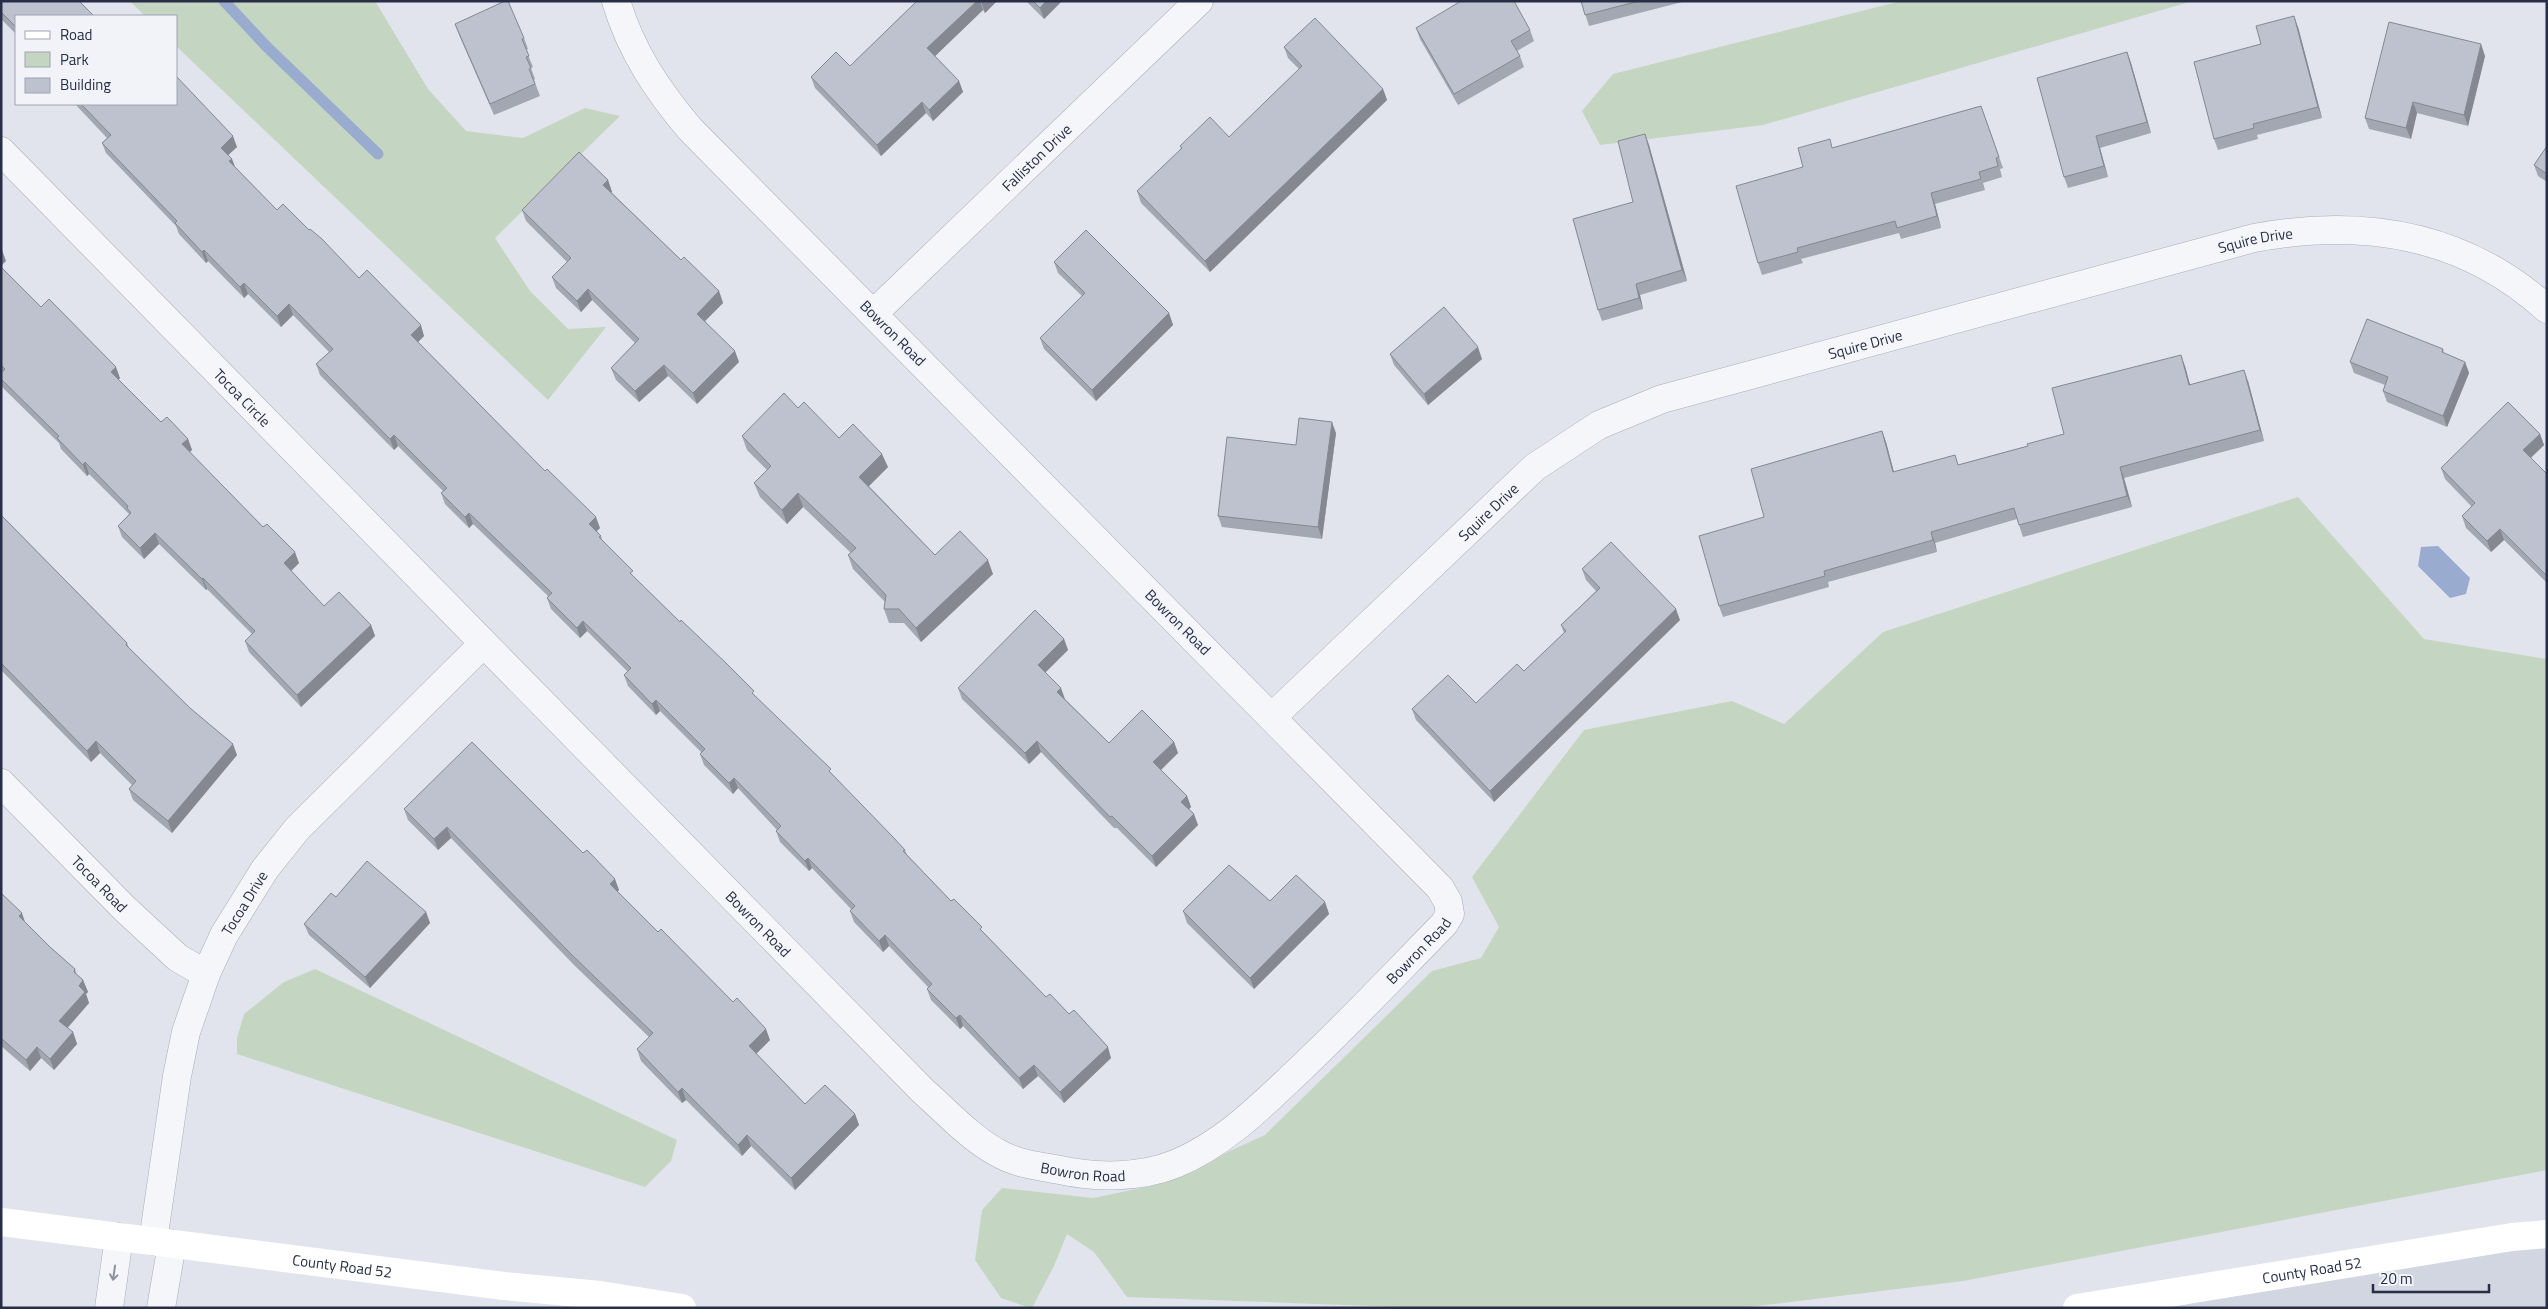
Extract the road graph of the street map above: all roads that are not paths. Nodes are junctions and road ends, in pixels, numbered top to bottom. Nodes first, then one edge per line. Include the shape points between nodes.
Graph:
1 (616, 1) edge
2 (1199, 1) edge
3 (1, 151) edge
4 (2547, 309) edge
5 (874, 313) junction
6 (483, 644) junction
7 (1272, 717) junction
8 (1, 783) edge
9 (206, 974) junction
10 (1, 1222) edge
11 (2547, 1234) edge
12 (119, 1238) junction
13 (162, 1242) junction
14 (109, 1308) edge
15 (161, 1308) edge
16 (682, 1308) edge
17 (2077, 1308) edge

1 - 5 street, Bowron Road via 639,60 662,96 690,129
2 - 5 street, Falliston Drive
3 - 6 street, Tocoa Circle
4 - 7 street, Squire Drive via 2498,273 2461,254 2421,240 2372,230 2296,230 2254,238 1662,399 1599,425 1535,467
5 - 7 street, Bowron Road
6 - 7 street, Bowron Road via 923,1091 983,1144 999,1154 1021,1163 1079,1174 1149,1172 1174,1165 1212,1146 1249,1118 1316,1055 1444,924 1450,914 1440,888
6 - 9 street, Tocoa Drive via 297,829 264,869 244,900
8 - 9 street, Tocoa Road via 144,927 178,958
9 - 13 street, Tocoa Drive via 186,1032 179,1067
10 - 12 main road, County Road 52
11 - 17 main road, County Road 52
12 - 13 main road, County Road 52
12 -> 14 street
13 - 15 street, Tocoa Drive
13 - 16 main road, County Road 52 via 504,1286 600,1295

